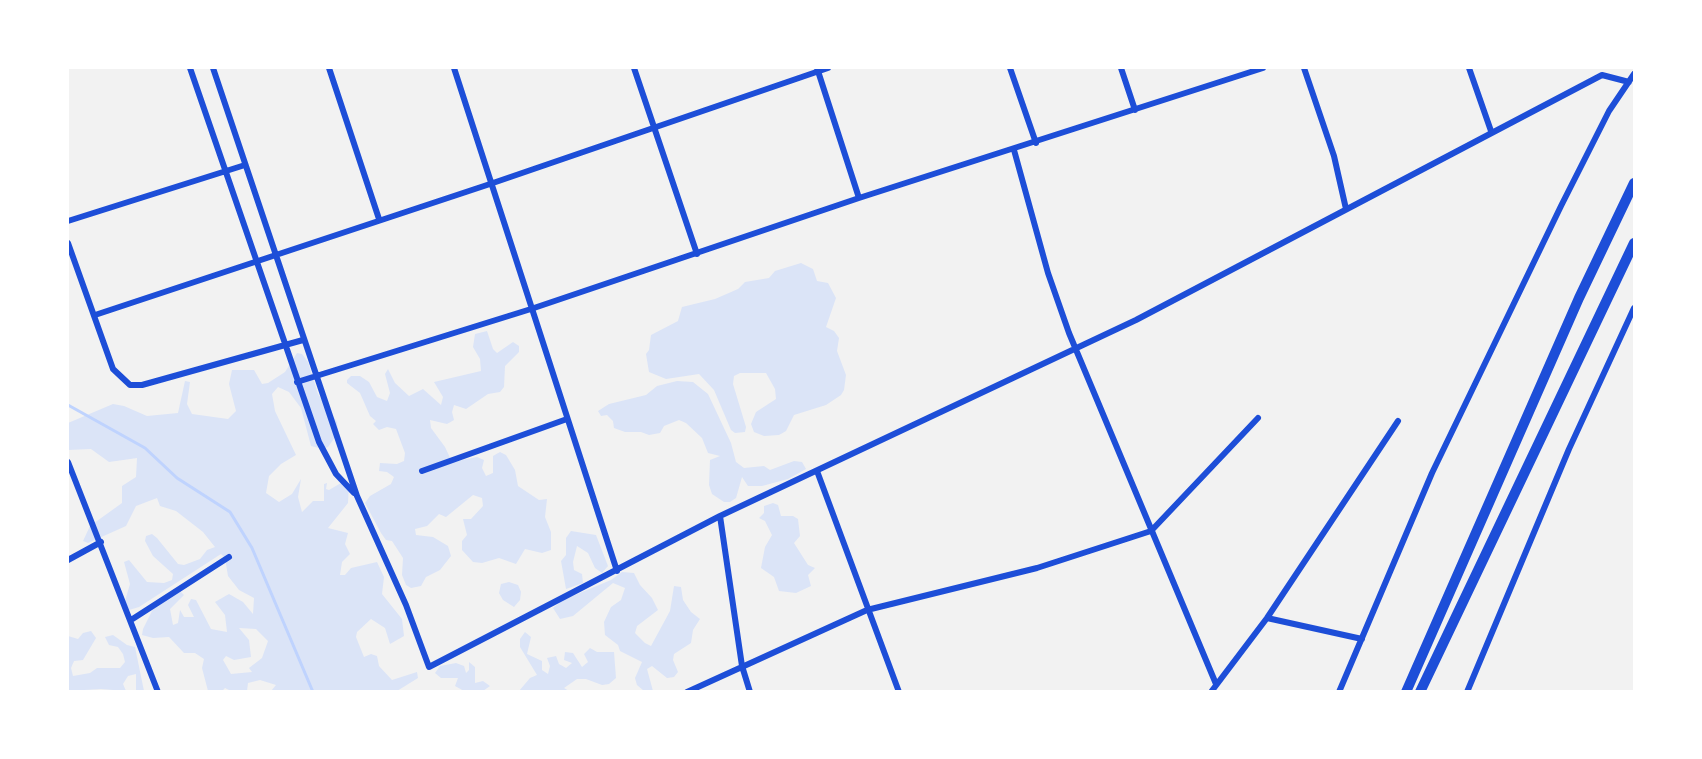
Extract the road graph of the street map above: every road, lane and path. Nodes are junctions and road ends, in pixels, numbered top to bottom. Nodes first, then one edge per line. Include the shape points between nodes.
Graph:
1 (190, 68) edge
2 (213, 68) edge
3 (329, 68) edge
4 (454, 68) edge
5 (634, 68) edge
6 (828, 68) edge
7 (1010, 68) edge
8 (1121, 68) edge
9 (1263, 68) edge
10 (1304, 68) edge
11 (1469, 68) edge
12 (817, 69) edge
13 (1635, 74) edge
14 (1629, 82) junction
15 (1135, 110) junction
16 (654, 128) junction
17 (1491, 131) junction
18 (1036, 143) junction
19 (1014, 150) junction
20 (245, 165) junction
21 (226, 171) junction
22 (1635, 183) edge
23 (490, 184) junction
24 (859, 198) junction
25 (1346, 209) junction
26 (379, 219) junction
27 (68, 221) edge
28 (68, 243) edge
29 (1635, 243) edge
30 (275, 254) junction
31 (697, 254) junction
32 (257, 262) junction
33 (1635, 308) edge
34 (531, 309) junction
35 (95, 315) junction
36 (303, 340) junction
37 (285, 344) junction
38 (1077, 348) junction
39 (316, 378) junction
40 (297, 382) junction
41 (1258, 418) dead end
42 (567, 419) junction
43 (1398, 421) dead end
44 (68, 462) edge
45 (422, 471) dead end
46 (817, 471) junction
47 (357, 496) junction
48 (720, 516) junction
49 (1151, 531) junction
50 (101, 542) junction
51 (229, 557) dead end
52 (68, 560) edge
53 (617, 571) junction
54 (867, 610) junction
55 (1267, 618) junction
56 (131, 620) junction
57 (1362, 639) junction
58 (742, 666) junction
59 (1216, 684) junction
60 (158, 692) edge
61 (687, 692) edge
62 (750, 692) edge
63 (899, 692) edge
64 (1211, 692) edge
65 (1339, 692) edge
66 (1406, 692) edge
67 (1420, 692) edge
68 (1467, 692) edge

1 - 21 street
2 - 20 street
3 - 26 street
4 - 23 street
5 - 16 street
6 - 12 street
7 - 18 street
8 - 15 street
9 - 15 street
10 - 25 street via 1334,156
11 - 17 street
12 - 16 street
12 - 24 street
13 - 14 street
14 - 17 street via 1602,75
14 - 57 street via 1609,111 1561,206 1432,473
15 - 18 street
16 - 23 street
16 - 31 street
17 - 25 street
18 - 19 street
19 - 24 street
19 - 38 street via 1048,273
20 - 21 street
20 - 30 street
21 - 27 street
21 - 32 street
22 - 66 highway via 1579,298
23 - 26 street
23 - 34 street
24 - 31 street
25 - 38 street
26 - 30 street
28 - 35 street
29 - 67 highway
30 - 32 street
30 - 36 street
31 - 34 street
32 - 35 street
32 - 37 street
33 - 68 street via 1569,449
34 - 39 street
34 - 42 street
35 - 37 street via 113,369 130,385 142,386
36 - 37 street
36 - 39 street
37 - 40 street
38 - 46 street
38 - 49 street
39 - 40 street
39 - 47 street
40 - 47 street via 336,474
41 - 49 street
42 - 45 street
42 - 53 street
43 - 55 street
44 - 50 street
46 - 48 street
46 - 54 street
47 - 53 street via 429,667
48 - 53 street
48 - 58 street
49 - 54 street via 1037,568
49 - 59 street
50 - 52 street
50 - 56 street
51 - 56 street
54 - 58 street
54 - 63 street
55 - 57 street
55 - 59 street
56 - 60 street
57 - 65 street
58 - 61 street
58 - 62 street
59 - 64 street

